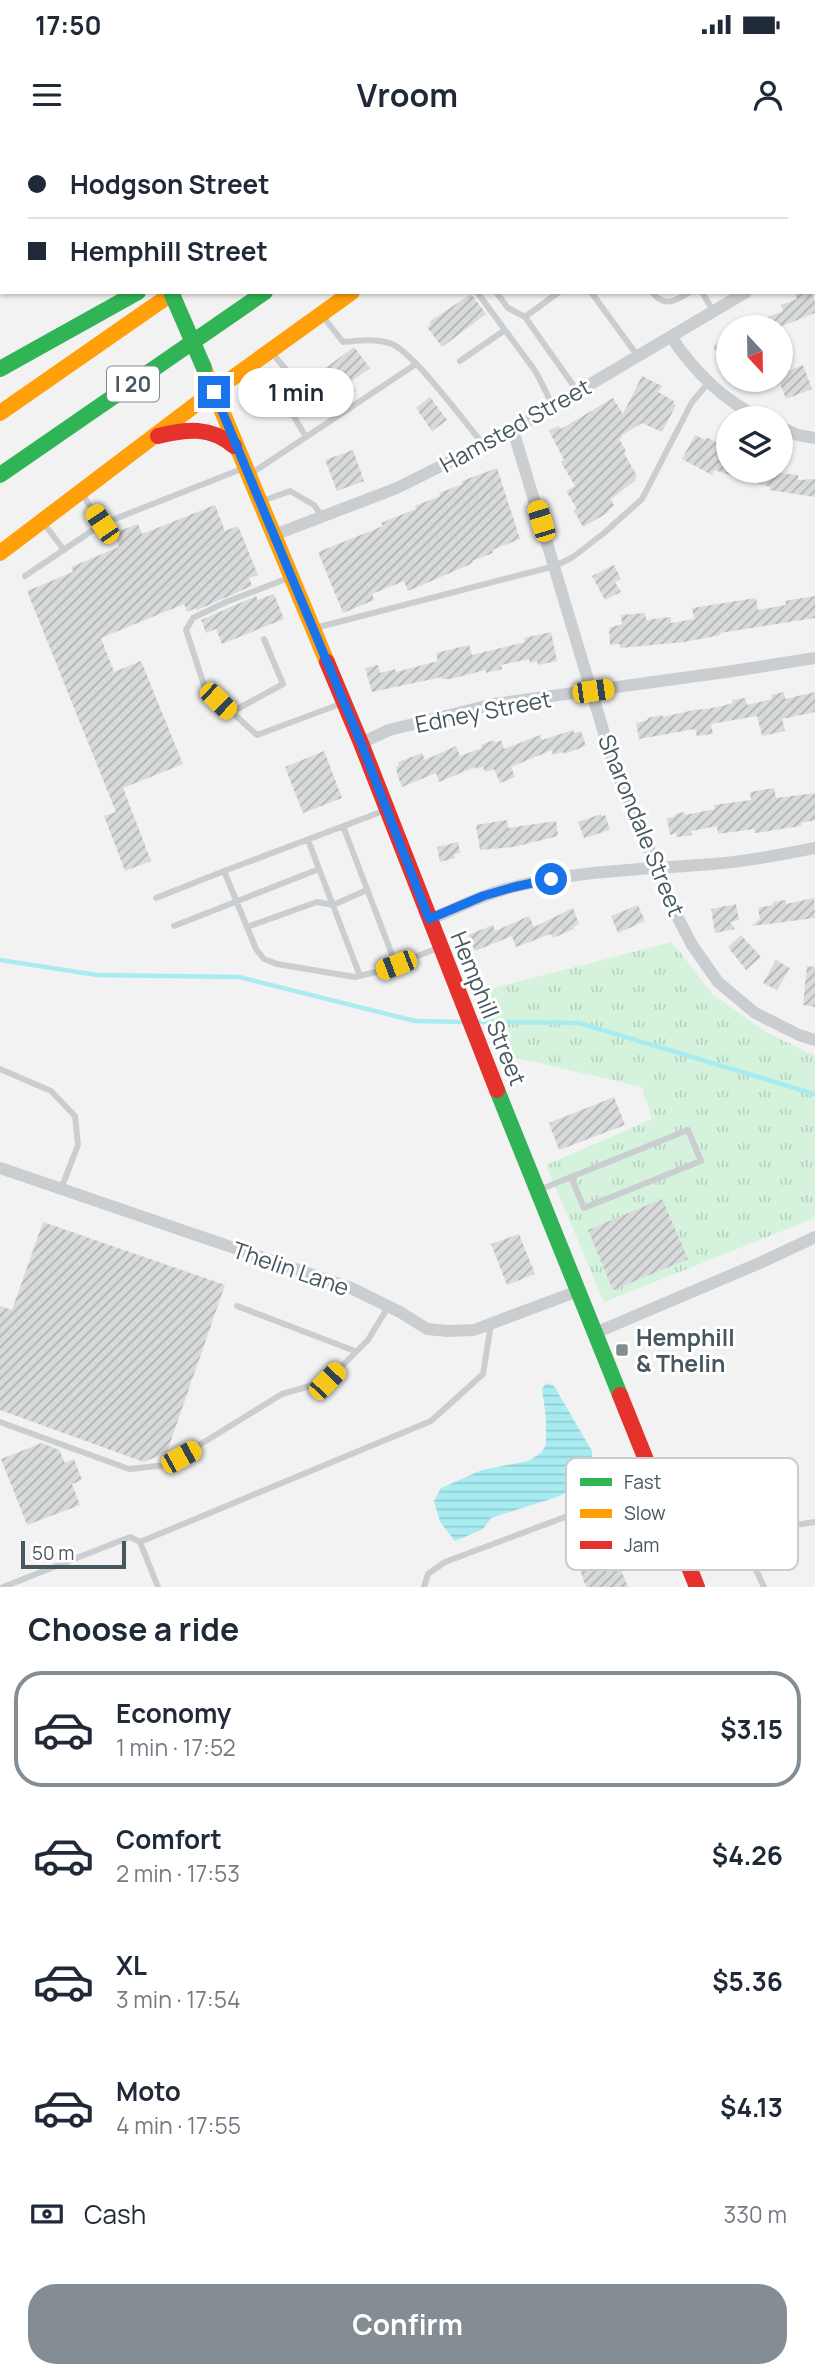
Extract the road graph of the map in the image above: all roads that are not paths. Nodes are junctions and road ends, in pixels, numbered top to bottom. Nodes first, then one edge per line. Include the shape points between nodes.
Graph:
1 (134, 294) edge
2 (170, 294) edge
3 (174, 294) edge
4 (262, 294) edge
5 (349, 294) edge
6 (478, 294) edge
7 (498, 294) edge
8 (556, 294) edge
9 (592, 294) edge
10 (653, 294) edge
11 (687, 294) edge
12 (703, 294) edge
13 (743, 294) edge
14 (714, 312) junction
15 (321, 314) junction
16 (525, 317) junction
17 (505, 330) junction
18 (672, 338) junction
19 (270, 351) junction
20 (639, 357) junction
21 (460, 361) dead end
22 (416, 364) junction
23 (0, 369) edge
24 (710, 381) junction
25 (214, 392) junction
26 (578, 392) junction
27 (553, 406) junction
28 (741, 406) edge
29 (0, 413) edge
30 (513, 430) junction
31 (793, 433) edge
32 (306, 437) junction
33 (152, 438) junction
34 (815, 438) edge
35 (484, 445) junction
36 (239, 451) junction
37 (247, 471) junction
38 (0, 475) edge
39 (80, 492) junction
40 (260, 502) junction
41 (323, 517) junction
42 (42, 522) junction
43 (102, 524) junction
44 (274, 535) junction
45 (64, 550) junction
46 (0, 553) edge
47 (555, 566) junction
48 (25, 576) dead end
49 (291, 577) junction
50 (313, 629) junction
51 (264, 639) dead end
52 (815, 658) edge
53 (593, 691) junction
54 (344, 702) junction
55 (230, 713) junction
56 (361, 743) junction
57 (387, 809) junction
58 (343, 827) junction
59 (308, 840) junction
60 (815, 848) edge
61 (655, 867) junction
62 (319, 869) junction
63 (224, 872) junction
64 (367, 890) junction
65 (156, 898) dead end
66 (237, 902) junction
67 (333, 905) junction
68 (429, 919) junction
69 (173, 926) dead end
70 (247, 927) junction
71 (440, 947) junction
72 (396, 965) junction
73 (360, 976) junction
74 (815, 1040) edge
75 (0, 1069) edge
76 (0, 1168) edge
77 (571, 1177) junction
78 (61, 1189) junction
79 (537, 1191) junction
80 (815, 1237) edge
81 (578, 1291) junction
82 (388, 1305) junction
83 (237, 1306) dead end
84 (491, 1324) junction
85 (595, 1333) junction
86 (355, 1351) junction
87 (0, 1422) edge
88 (645, 1458) edge
89 (566, 1516) edge
90 (140, 1542) junction
91 (690, 1570) edge
92 (756, 1570) edge
93 (3, 1587) edge
94 (158, 1587) edge
95 (424, 1587) edge
96 (697, 1587) edge
97 (764, 1587) edge

1 - 23 main road
2 - 29 main road, I 20
3 - 25 main road, Hemphill Street, bridge
4 - 38 main road, I 20
5 - 15 main road
6 - 17 lane
7 - 16 lane via 508,308
8 - 16 lane
9 - 20 lane
10 - 11 lane via 666,303
12 - 14 lane
13 - 14 street, Hamsted Street
14 - 18 street, Hamsted Street
15 - 19 main road
15 - 22 lane via 343,342 392,344
16 - 26 lane
17 - 21 lane
17 - 27 lane via 536,372
18 - 20 street, Hamsted Street
18 - 24 street
19 - 25 main road
19 - 32 lane via 295,380 287,405
20 - 26 street, Hamsted Street
22 - 32 lane
22 - 35 lane
24 - 28 street
24 - 47 lane via 692,402 642,499 573,557
25 - 33 main road
25 - 36 main road, Hemphill Street
26 - 27 street, Hamsted Street
27 - 30 street, Hamsted Street
30 - 35 street, Hamsted Street
30 - 47 street, Sharondale Street
31 - 34 street
32 - 37 lane
33 - 36 main road via 201,428 219,434
33 - 39 main road
35 - 41 street, Hamsted Street via 397,488
36 - 37 main road, Hemphill Street
37 - 40 main road, Hemphill Street
37 - 43 lane
39 - 42 main road
39 - 43 lane
40 - 41 lane via 290,491 314,505
40 - 44 main road, Hemphill Street
41 - 44 street, Hamsted Street
42 - 45 lane
42 - 46 main road
43 - 45 lane
44 - 49 main road, Hemphill Street
45 - 48 lane
47 - 50 lane
47 - 53 street, Sharondale Street
49 - 50 main road, Hemphill Street
49 - 55 lane via 193,618 186,630 205,688
50 - 54 main road, Hemphill Street
51 - 55 lane via 283,684
52 - 53 street, Edney Street
53 - 56 street, Edney Street via 494,704 389,730
53 - 61 street, Sharondale Street via 613,763
54 - 55 lane via 257,735
54 - 56 main road, Hemphill Street
56 - 57 main road, Hemphill Street
57 - 58 lane
57 - 68 main road, Hemphill Street
58 - 59 lane
58 - 64 lane
59 - 62 lane
59 - 63 lane
60 - 61 street via 756,860
61 - 68 street via 514,887
61 - 74 street, Sharondale Street via 692,945 718,982 755,1013
62 - 66 lane
62 - 67 lane
63 - 65 lane
63 - 66 lane
64 - 67 lane
64 - 72 lane
66 - 69 lane
66 - 70 lane
67 - 70 lane via 317,902
67 - 73 lane
68 - 71 main road, Hemphill Street
70 - 73 lane via 264,959
71 - 72 lane
71 - 79 main road, Hemphill Street
72 - 73 lane
75 - 78 lane via 51,1091 75,1115 78,1144
76 - 78 street, Thelin Lane
77 - 77 lane via 584,1208 701,1161 688,1130
77 - 79 lane
78 - 82 street, Thelin Lane via 351,1288
79 - 81 main road, Hemphill Street
80 - 85 street
81 - 84 street, Thelin Lane
81 - 85 main road, Hemphill Street
82 - 84 street, Thelin Lane via 427,1329 474,1330
82 - 86 lane via 368,1340
83 - 86 lane
84 - 90 lane via 483,1374 431,1421
85 - 88 main road, Hemphill Street
86 - 87 lane via 327,1381 282,1394 167,1465 129,1469
89 - 95 lane via 445,1562 428,1573
90 - 93 lane via 130,1537
90 - 94 lane
91 - 96 main road, Hemphill Street
92 - 97 lane

